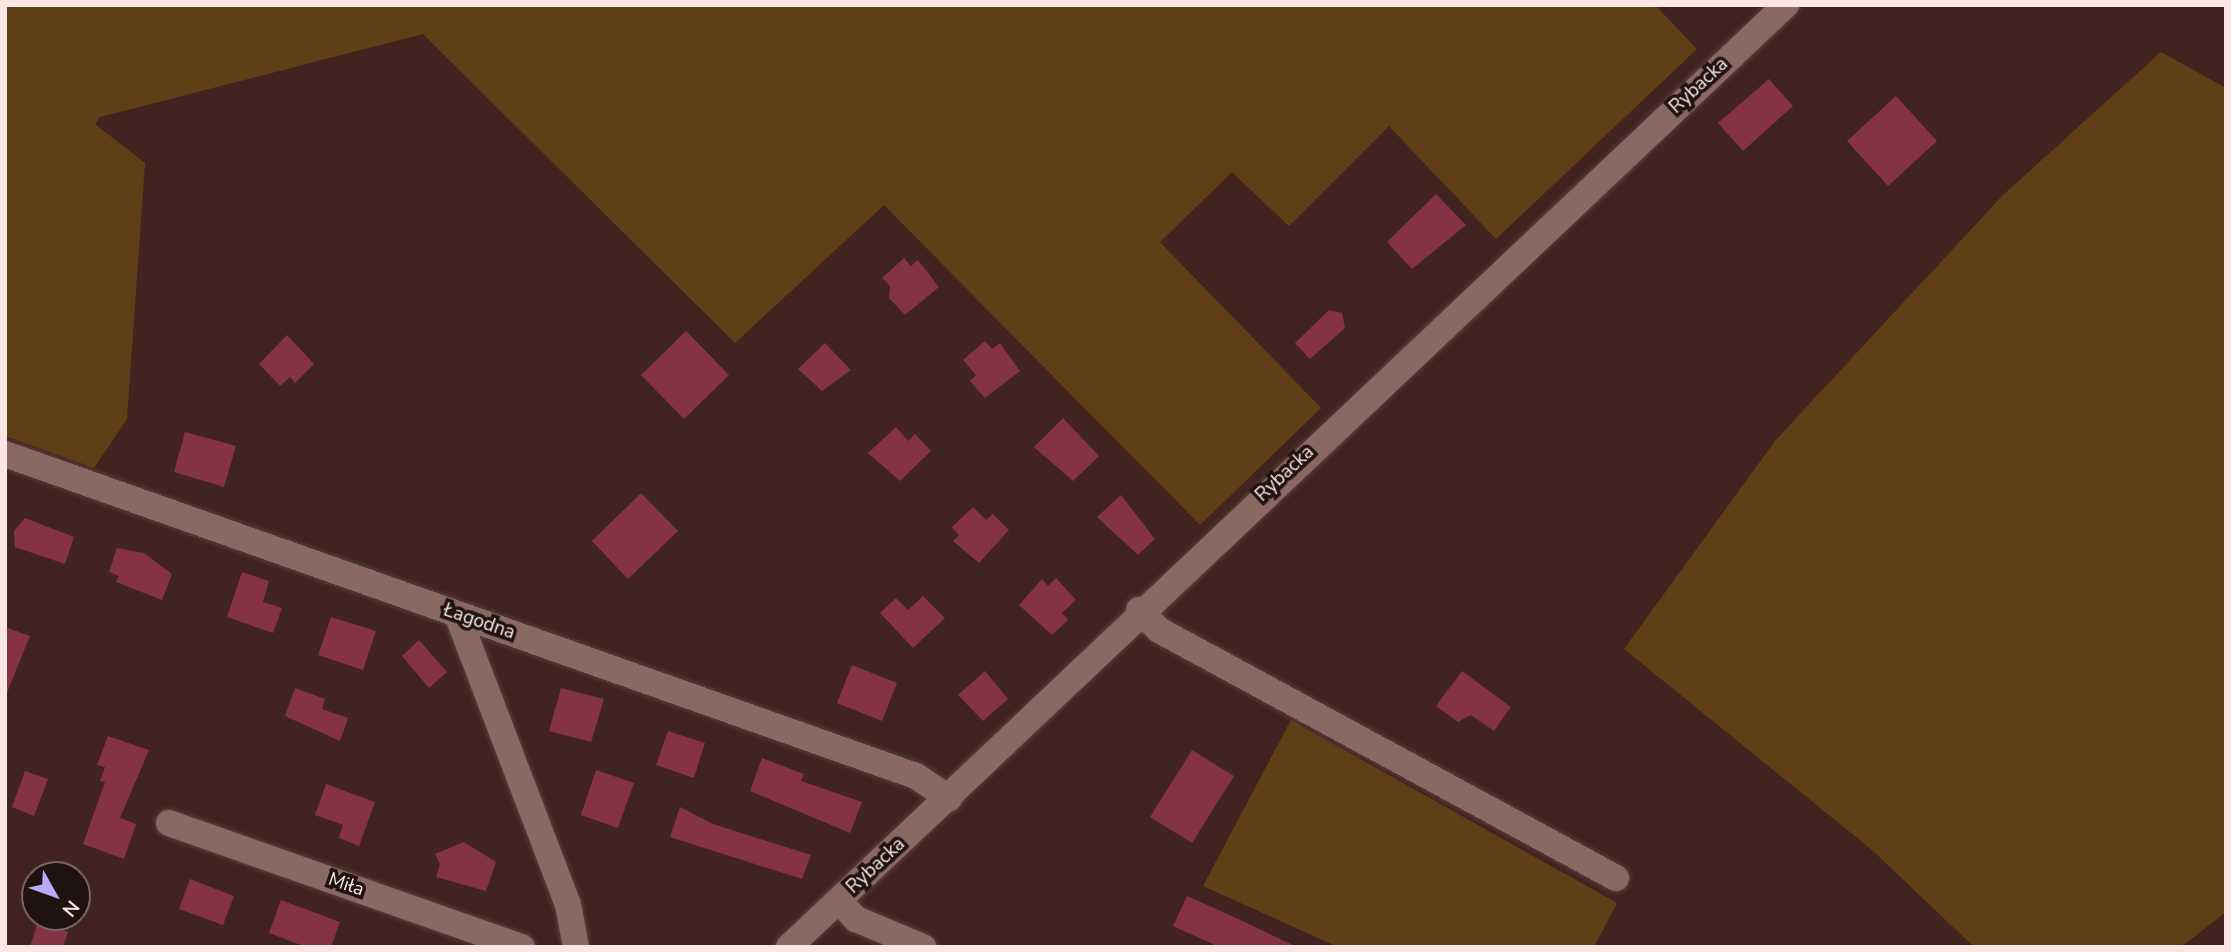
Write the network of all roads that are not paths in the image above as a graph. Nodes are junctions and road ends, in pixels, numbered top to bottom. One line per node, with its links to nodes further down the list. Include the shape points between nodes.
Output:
1 (1786, 5): 3 (street, Rybacka)
2 (5, 454): 4 (street, Łagodna)
3 (1139, 610): 5 (street, Rybacka); 7 (street, via 1159,630)
4 (457, 614): 5 (street, Łagodna, via 916,776); 10 (street, via 568,904)
5 (949, 798): 8 (street, Rybacka)
6 (169, 822): 9 (street, Miła)
7 (1616, 878)
8 (839, 901): 11 (street, Rybacka); 12 (street, via 856,919)
9 (522, 947)
10 (576, 947)
11 (789, 947)
12 (923, 947)

